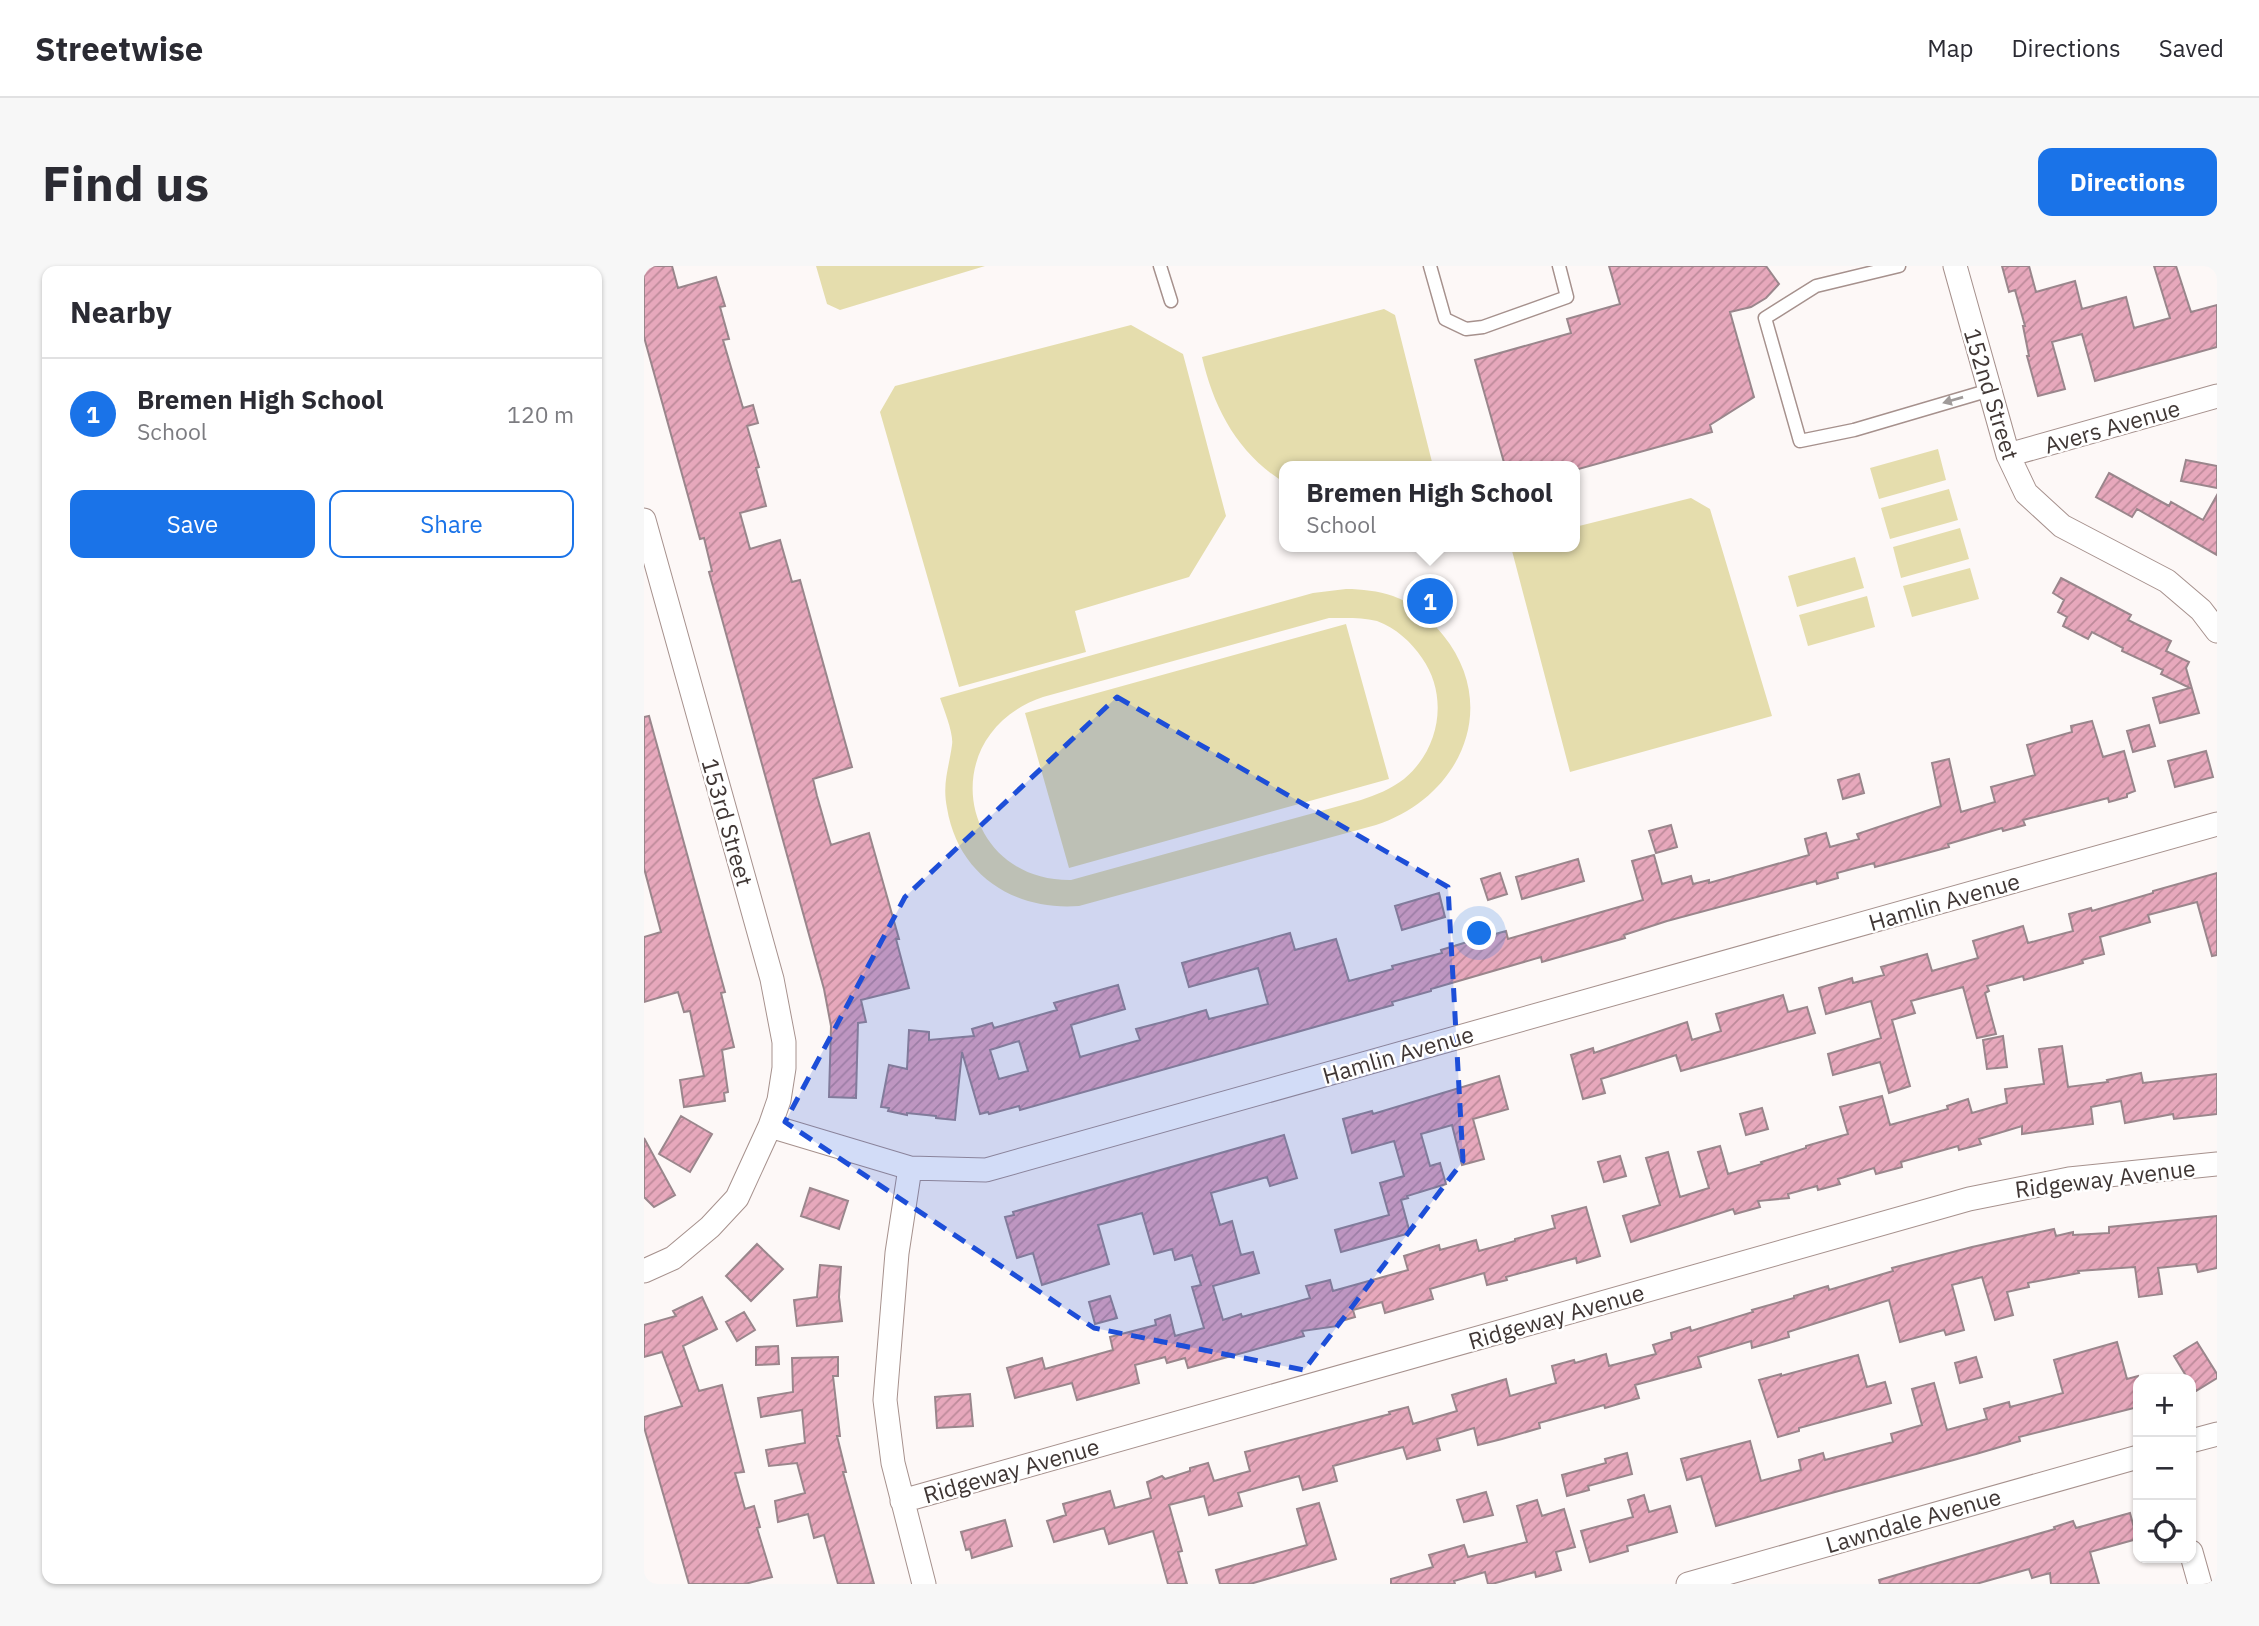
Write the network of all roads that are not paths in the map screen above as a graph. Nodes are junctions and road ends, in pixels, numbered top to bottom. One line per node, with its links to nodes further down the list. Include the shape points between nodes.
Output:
1 (1160, 266): 6 (lane)
2 (1430, 266): 3 (lane, via 1445,319 1466,329 1567,297)
3 (1559, 266)
4 (1899, 266): 7 (lane, one-way to 4, via 1800,442 1765,318 1816,286)
5 (1955, 266): 7 (street, 152nd Street)
6 (1171, 302)
7 (1990, 390): 9 (street, 152nd Street)
8 (2217, 396): 9 (street, Avers Avenue)
9 (2008, 455): 11 (street, 152nd Street, via 2026,493 2062,526 2167,582 2202,610)
10 (644, 520): 13 (street, 153rd Street, via 776,1000 784,1068)
11 (2217, 631)
12 (2217, 824): 15 (street, Hamlin Avenue, via 986,1170)
13 (770, 1126): 15 (street, Hamlin Avenue); 16 (street, via 737,1198 673,1258)
14 (2217, 1164): 20 (street, Ridgeway Avenue, via 2069,1179 1969,1199)
15 (910, 1168): 20 (street, via 897,1253 885,1400)
16 (644, 1271)
17 (2217, 1434): 18 (street)
18 (2196, 1440)
19 (2133, 1458): 23 (street, Lawndale Avenue)
20 (902, 1501): 22 (street)
21 (2194, 1563): 24 (street)
22 (924, 1584)
23 (1688, 1584)
24 (2200, 1584)

